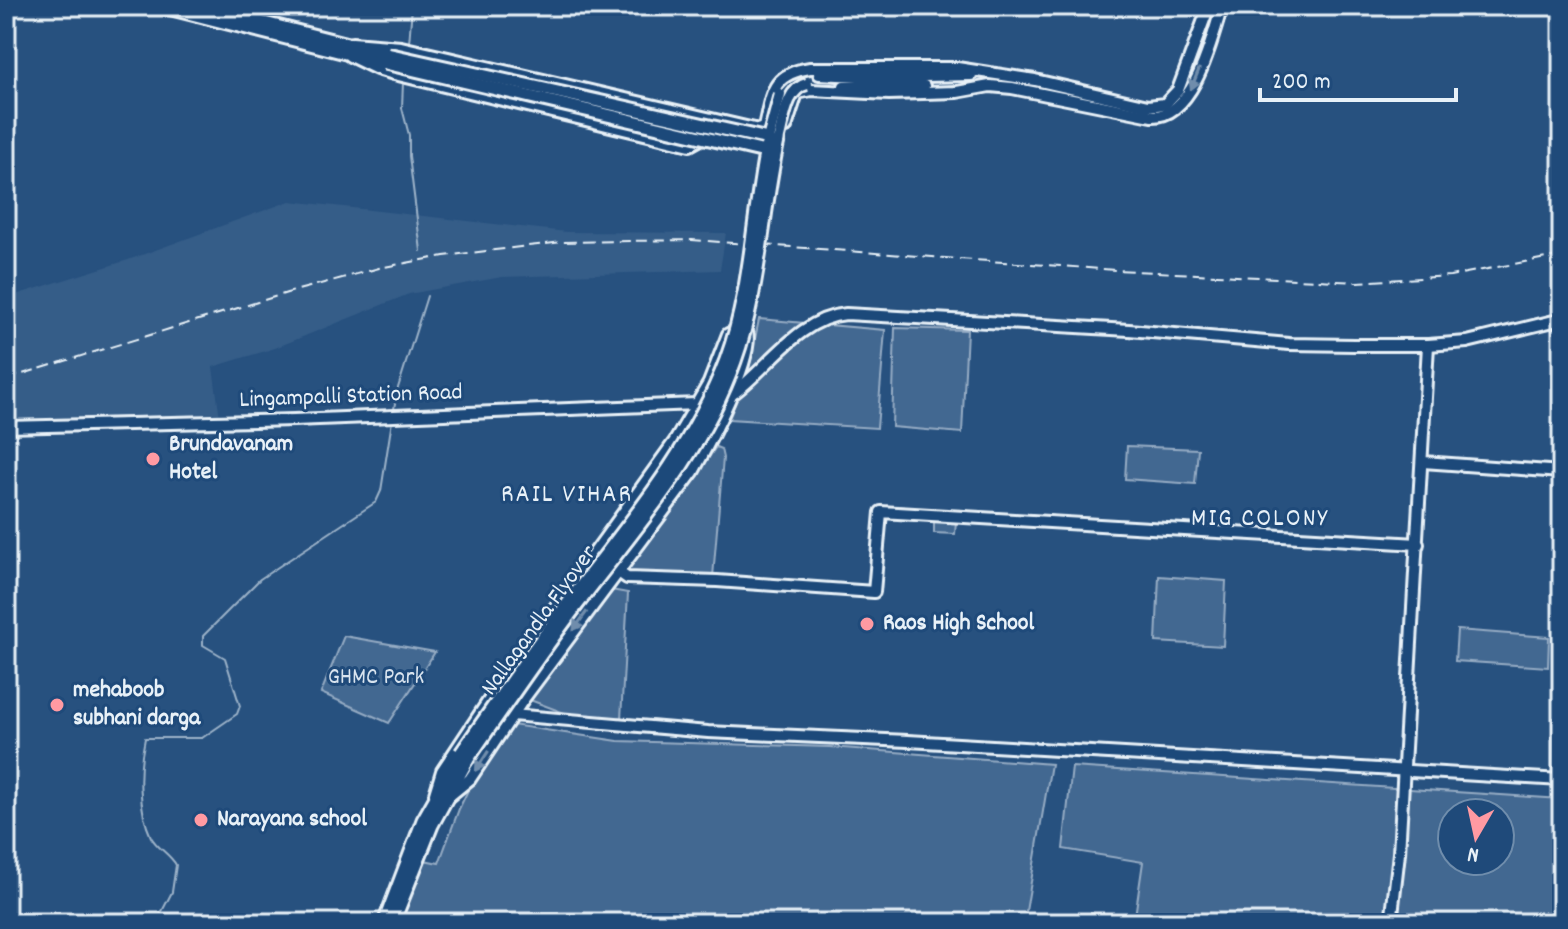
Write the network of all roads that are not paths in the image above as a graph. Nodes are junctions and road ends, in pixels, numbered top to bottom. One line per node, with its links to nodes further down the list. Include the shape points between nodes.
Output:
1 (160, 6): 5 (main road)
2 (197, 6): 5 (main road)
3 (1209, 6): 8 (street, via 1172,99 1148,106)
4 (1222, 6): 8 (street, one-way to 8, via 1180,107 1158,116)
5 (345, 48): 6 (main road); 11 (street, via 401,47); 14 (street, via 357,61 394,74)
6 (386, 58): 13 (main road, bridge); 15 (main road, bridge)
7 (991, 80): 8 (street, via 1012,88); 9 (street, via 947,67 799,70 780,79); 10 (street, via 957,92 805,90 797,93); 13 (street, Nallagandla Flyover, bridge, via 799,75 783,88)
8 (1094, 99)
9 (767, 113): 10 (street); 13 (street)
10 (789, 114): 13 (street, via 786,127)
11 (691, 115): 12 (street); 14 (street)
12 (705, 118): 13 (street); 14 (street, via 699,140)
13 (770, 136): 15 (main road, Nallagandla Flyover, bridge)
14 (688, 145)
15 (770, 153): 31 (main road, Nallagandla Flyover, bridge, via 738,319 709,400 665,476 554,622)
16 (1562, 319): 17 (street, via 1467,342)
17 (1428, 345): 18 (street, via 1289,344 1014,322 834,315 788,343); 22 (street)
18 (731, 395): 19 (street, Lingampalli Station Road); 19 (street, via 748,344 747,332 737,330 728,334); 20 (street)
19 (697, 404): 20 (street); 21 (street, Lingampalli Station Road); 23 (street)
20 (720, 420): 25 (street)
21 (6, 427)
22 (1423, 462): 24 (street); 26 (street)
23 (655, 472): 25 (street); 31 (street, via 442,771)
24 (1562, 472)
25 (679, 491): 27 (street)
26 (1418, 544): 27 (street, via 881,512 874,592 627,578); 29 (street)
27 (617, 571): 28 (street, one-way to 28)
28 (512, 715): 29 (street, via 694,731); 31 (street, one-way to 31, via 470,779)
29 (1402, 771): 30 (street); 34 (street)
30 (1562, 780)
31 (439, 799): 32 (main road, via 410,851); 33 (main road)
32 (384, 923)
33 (393, 923)
34 (1391, 923)

